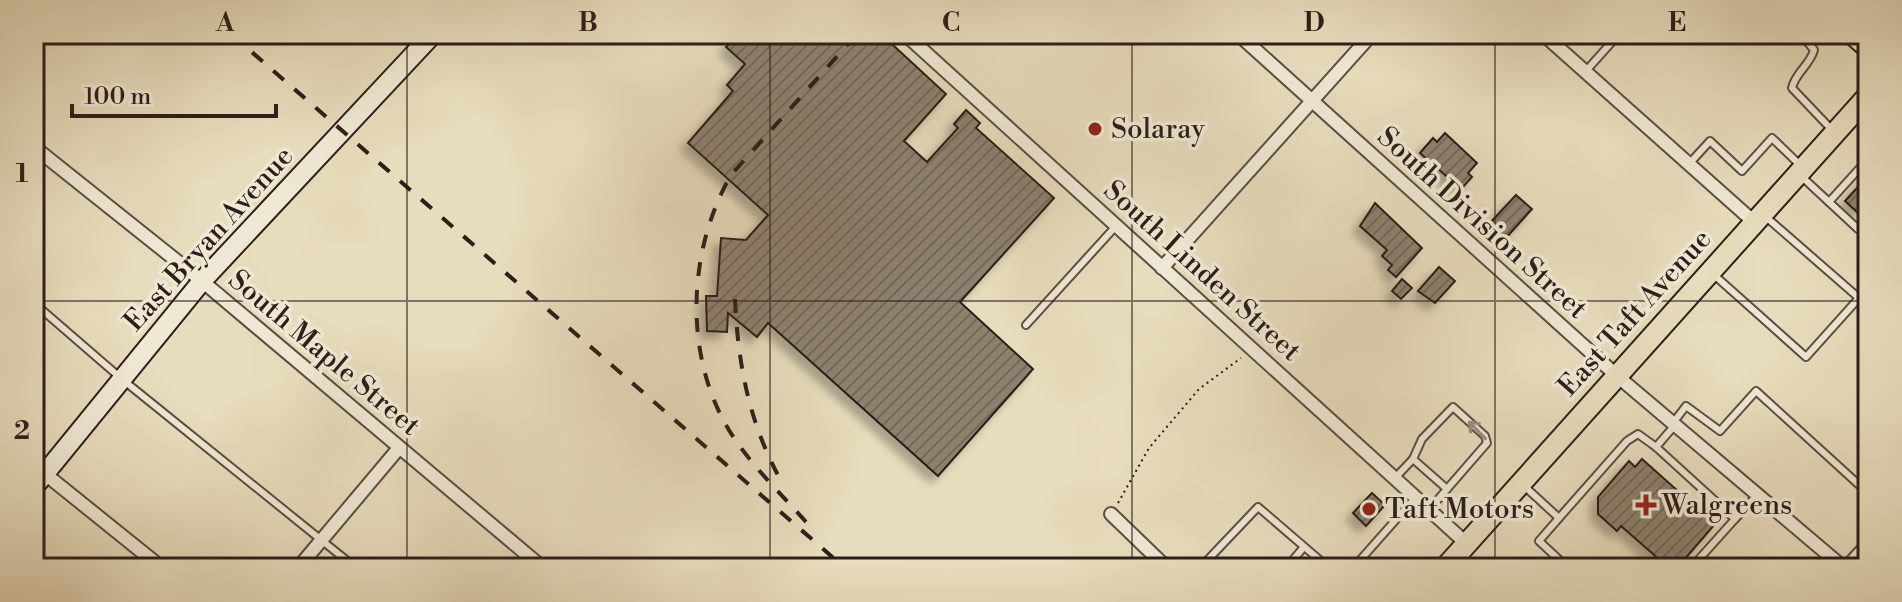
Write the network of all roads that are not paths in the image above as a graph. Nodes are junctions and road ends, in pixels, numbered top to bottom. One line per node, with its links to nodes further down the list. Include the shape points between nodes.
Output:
1 (433, 34): 24 (street, East Bryan Avenue)
2 (905, 34): 21 (street, South Linden Street)
3 (1238, 34): 12 (street, South Division Street)
4 (1372, 34): 12 (street)
5 (1543, 34): 10 (street)
6 (1619, 34): 10 (lane)
7 (1801, 34): 13 (lane, via 1814,50 1792,88)
8 (1851, 34): 9 (street)
9 (1868, 49)
10 (1585, 72): 16 (street)
11 (1868, 96): 13 (main road, East Taft Avenue)
12 (1311, 102): 22 (street); 29 (street, South Division Street)
13 (1835, 133): 17 (main road, East Taft Avenue)
14 (34, 147): 24 (street, South Maple Street)
15 (1868, 159): 18 (lane)
16 (1688, 165): 17 (lane, via 1710,141 1742,171 1772,138); 19 (street)
17 (1800, 171): 18 (lane); 19 (main road, East Taft Avenue)
18 (1829, 202): 20 (lane, via 1858,229)
19 (1758, 218): 23 (main road, East Taft Avenue); 25 (lane)
20 (1868, 218)
21 (1116, 226): 22 (street, South Linden Street); 28 (lane)
22 (1162, 268): 36 (street, South Linden Street)
23 (1710, 271): 25 (lane, via 1806,357); 29 (main road, East Taft Avenue)
24 (202, 281): 30 (street, East Bryan Avenue); 33 (street, South Maple Street)
25 (1859, 298): 26 (lane)
26 (1868, 298)
27 (34, 303): 30 (lane)
28 (1026, 325)
29 (1616, 375): 31 (street, South Division Street); 37 (main road, East Taft Avenue)
30 (123, 380): 35 (street, East Bryan Avenue); 46 (lane)
31 (1674, 424): 32 (lane); 39 (lane, via 1686,406 1720,431 1756,391); 40 (street, South Division Street)
32 (1656, 447): 44 (lane, via 1638,434 1627,441); 45 (lane)
33 (399, 448): 46 (street); 54 (street, South Maple Street)
34 (1413, 459): 36 (lane); 38 (lane); 38 (lane, one-way to 34, via 1487,443 1453,407 1422,439)
35 (37, 476): 51 (street)
36 (1395, 478): 41 (street, South Linden Street)
37 (1521, 482): 44 (lane); 48 (main road, East Taft Avenue)
38 (1447, 489): 42 (lane)
39 (1868, 493)
40 (1758, 494): 45 (lane); 62 (street, South Division Street)
41 (1416, 497): 42 (street, South Linden Street); 50 (lane)
42 (1429, 510): 48 (street, South Linden Street)
43 (1111, 514): 55 (street)
44 (1559, 518): 60 (lane, via 1539,541)
45 (1735, 519): 61 (lane)
46 (323, 540): 52 (street); 53 (lane)
47 (1868, 540): 62 (lane)
48 (1467, 544): 59 (main road, East Taft Avenue)
49 (1304, 547): 56 (lane, via 1258,507); 57 (lane); 58 (lane)
50 (1354, 567)
51 (162, 568)
52 (298, 568)
53 (356, 568)
54 (543, 568)
55 (1167, 568)
56 (1200, 568)
57 (1286, 568)
58 (1329, 568)
59 (1445, 568)
60 (1568, 568)
61 (1691, 568)
62 (1843, 568)

